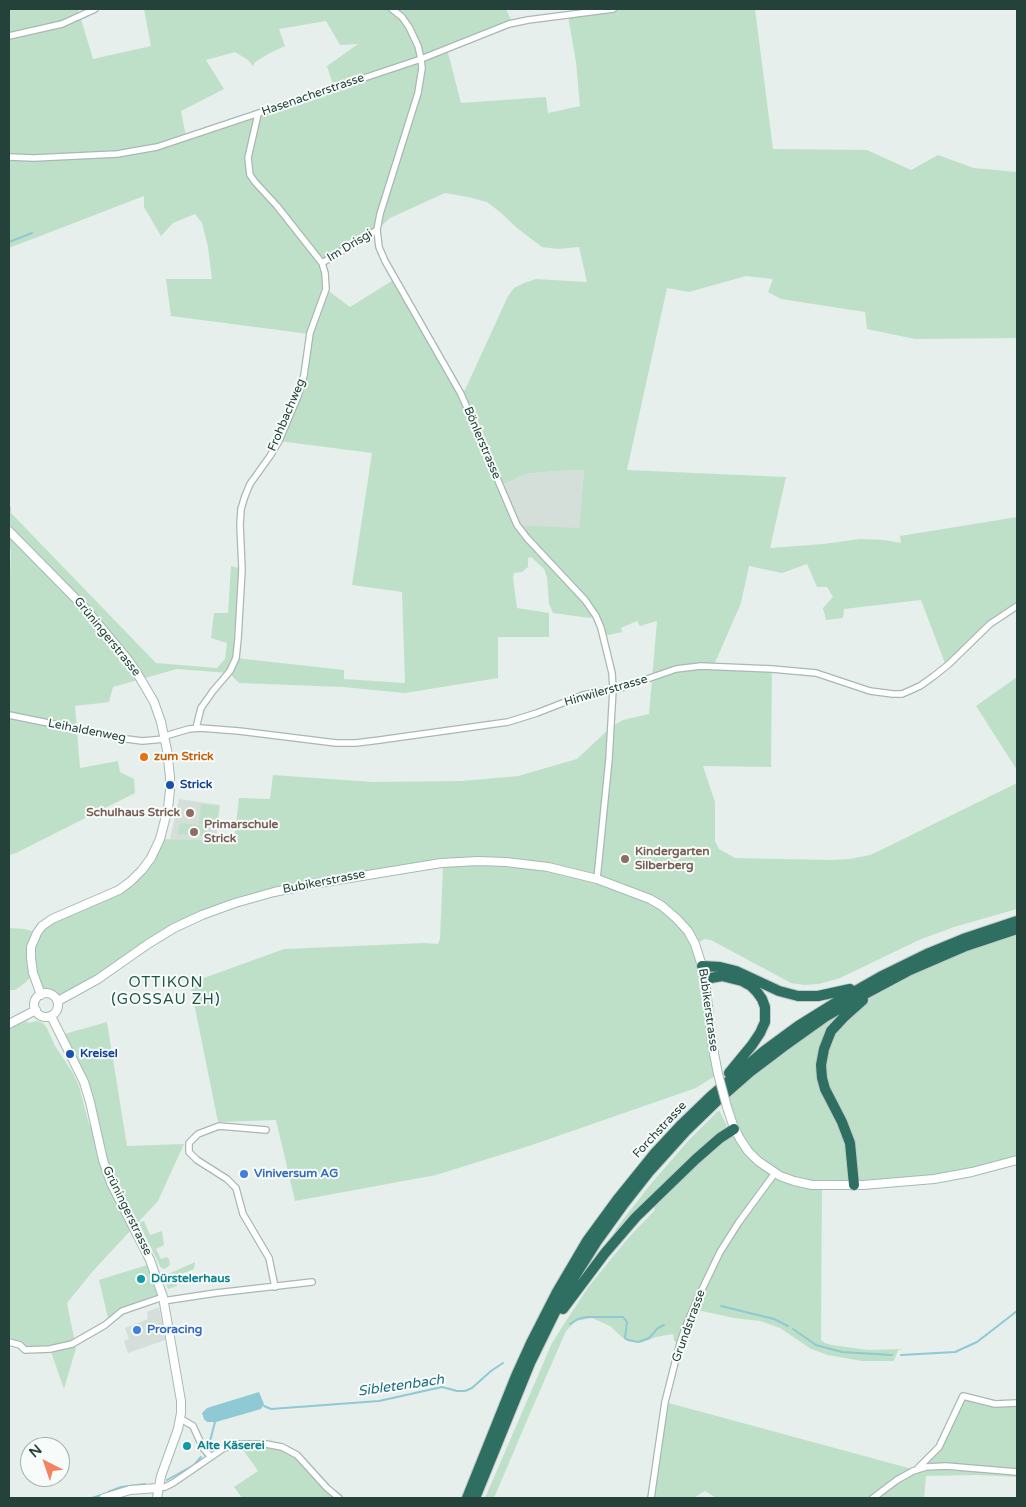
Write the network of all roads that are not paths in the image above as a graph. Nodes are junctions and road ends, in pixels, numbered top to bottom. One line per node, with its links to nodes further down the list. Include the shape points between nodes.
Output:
1 (95, 9): 4 (street, via 62,24)
2 (392, 9): 5 (street, Bönlerstrasse, via 409,28)
3 (613, 9): 5 (street, Hasenacherstrasse, via 509,24)
4 (9, 36)
5 (421, 59): 6 (street, Hasenacherstrasse); 8 (street, Bönlerstrasse, via 418,93)
6 (258, 114): 7 (street, Hasenacherstrasse, via 157,147 117,154); 9 (street, Frohbachweg, via 248,158 250,174)
7 (9, 157)
8 (377, 230): 9 (street, Im Drisgi); 12 (street, Bönlerstrasse, via 385,261 461,394 517,524 596,616 605,640)
9 (322, 263): 14 (street, Frohbachweg, via 326,289 310,334 300,389 279,441 250,484 241,510 242,569 235,660 201,708)
10 (9, 530): 15 (main road, Grüningerstrasse, via 85,608 129,661 154,702)
11 (1017, 606): 12 (street, Hinwilerstrasse, via 990,624 934,676 902,694 870,691 816,673 714,666 676,669)
12 (613, 690): 14 (street, Hinwilerstrasse, via 583,695 504,723 356,743); 16 (street, Bönlerstrasse)
13 (9, 715): 15 (street, Leihaldenweg, via 127,739 142,741)
14 (196, 728): 15 (street, Hinwilerstrasse)
15 (165, 737): 23 (main road, Grüningerstrasse, via 170,790 158,845 147,864 125,886 52,919 39,930 31,958)
16 (597, 879): 19 (main road, Bubikerstrasse, via 650,899 667,910 688,931); 24 (main road, Bubikerstrasse, via 548,867 469,861 376,872 274,892 235,903 174,928 98,979)
17 (1017, 921): 22 (highway, Forchstrasse, via 938,950)
18 (1017, 929): 21 (highway, Forchstrasse, via 945,954)
19 (702, 966): 20 (main road, Bubikerstrasse); 22 (highway, via 736,971 779,991 804,997)
20 (705, 979): 28 (highway, via 728,977 749,985 765,1007 763,1027 755,1042); 29 (main road, Bubikerstrasse, bridge, via 711,1038)
21 (885, 983): 33 (highway, via 837,1024 827,1039 822,1056 824,1085 850,1143); 37 (highway, Forchstrasse, via 825,1017 772,1055 686,1131 605,1229 573,1279)
22 (865, 985): 28 (highway, Forchstrasse, via 781,1038)
23 (41, 995): 24 (main road, via 48,994); 25 (main road, via 35,1003)
24 (58, 1001): 26 (main road, via 58,1009)
25 (36, 1010): 26 (main road, via 42,1016); 27 (main road)
26 (51, 1016): 36 (main road, Grüningerstrasse, via 84,1082 111,1183 150,1260)
27 (9, 1024)
28 (711, 1096): 48 (highway, Forchstrasse, via 630,1183 572,1266 523,1360)
29 (734, 1129): 32 (main road, Bubikerstrasse, via 751,1155); 37 (highway, via 696,1159 636,1217 583,1281)
30 (266, 1130): 35 (street, via 219,1126 198,1134 189,1143 189,1152 236,1188 243,1214 269,1258)
31 (1017, 1160): 33 (main road, Bubikerstrasse, via 934,1180)
32 (775, 1173): 33 (main road, Bubikerstrasse, via 812,1185); 50 (street, Grundstrasse, via 720,1252 686,1326 667,1394)
33 (854, 1185)
34 (312, 1282): 35 (street)
35 (276, 1286): 36 (street)
36 (163, 1299): 38 (street, via 126,1308 72,1344 25,1350); 40 (main road, Grüningerstrasse, via 181,1401)
37 (542, 1338): 49 (highway, Forchstrasse)
38 (9, 1342)
39 (1017, 1403): 42 (street, via 996,1404 963,1396 939,1447)
40 (180, 1419): 41 (street, via 193,1426); 44 (main road, Grüningerstrasse)
41 (211, 1457): 44 (street, via 173,1483); 47 (street, via 232,1445 282,1447 301,1458)
42 (916, 1470): 43 (street, via 946,1466); 51 (street)
43 (1017, 1472)
44 (158, 1488): 45 (main road, via 130,1490); 46 (main road, Grüningerstrasse)
45 (104, 1498)
46 (157, 1498)
47 (339, 1498)
48 (467, 1498)
49 (475, 1498)
50 (650, 1498)
51 (873, 1498)

